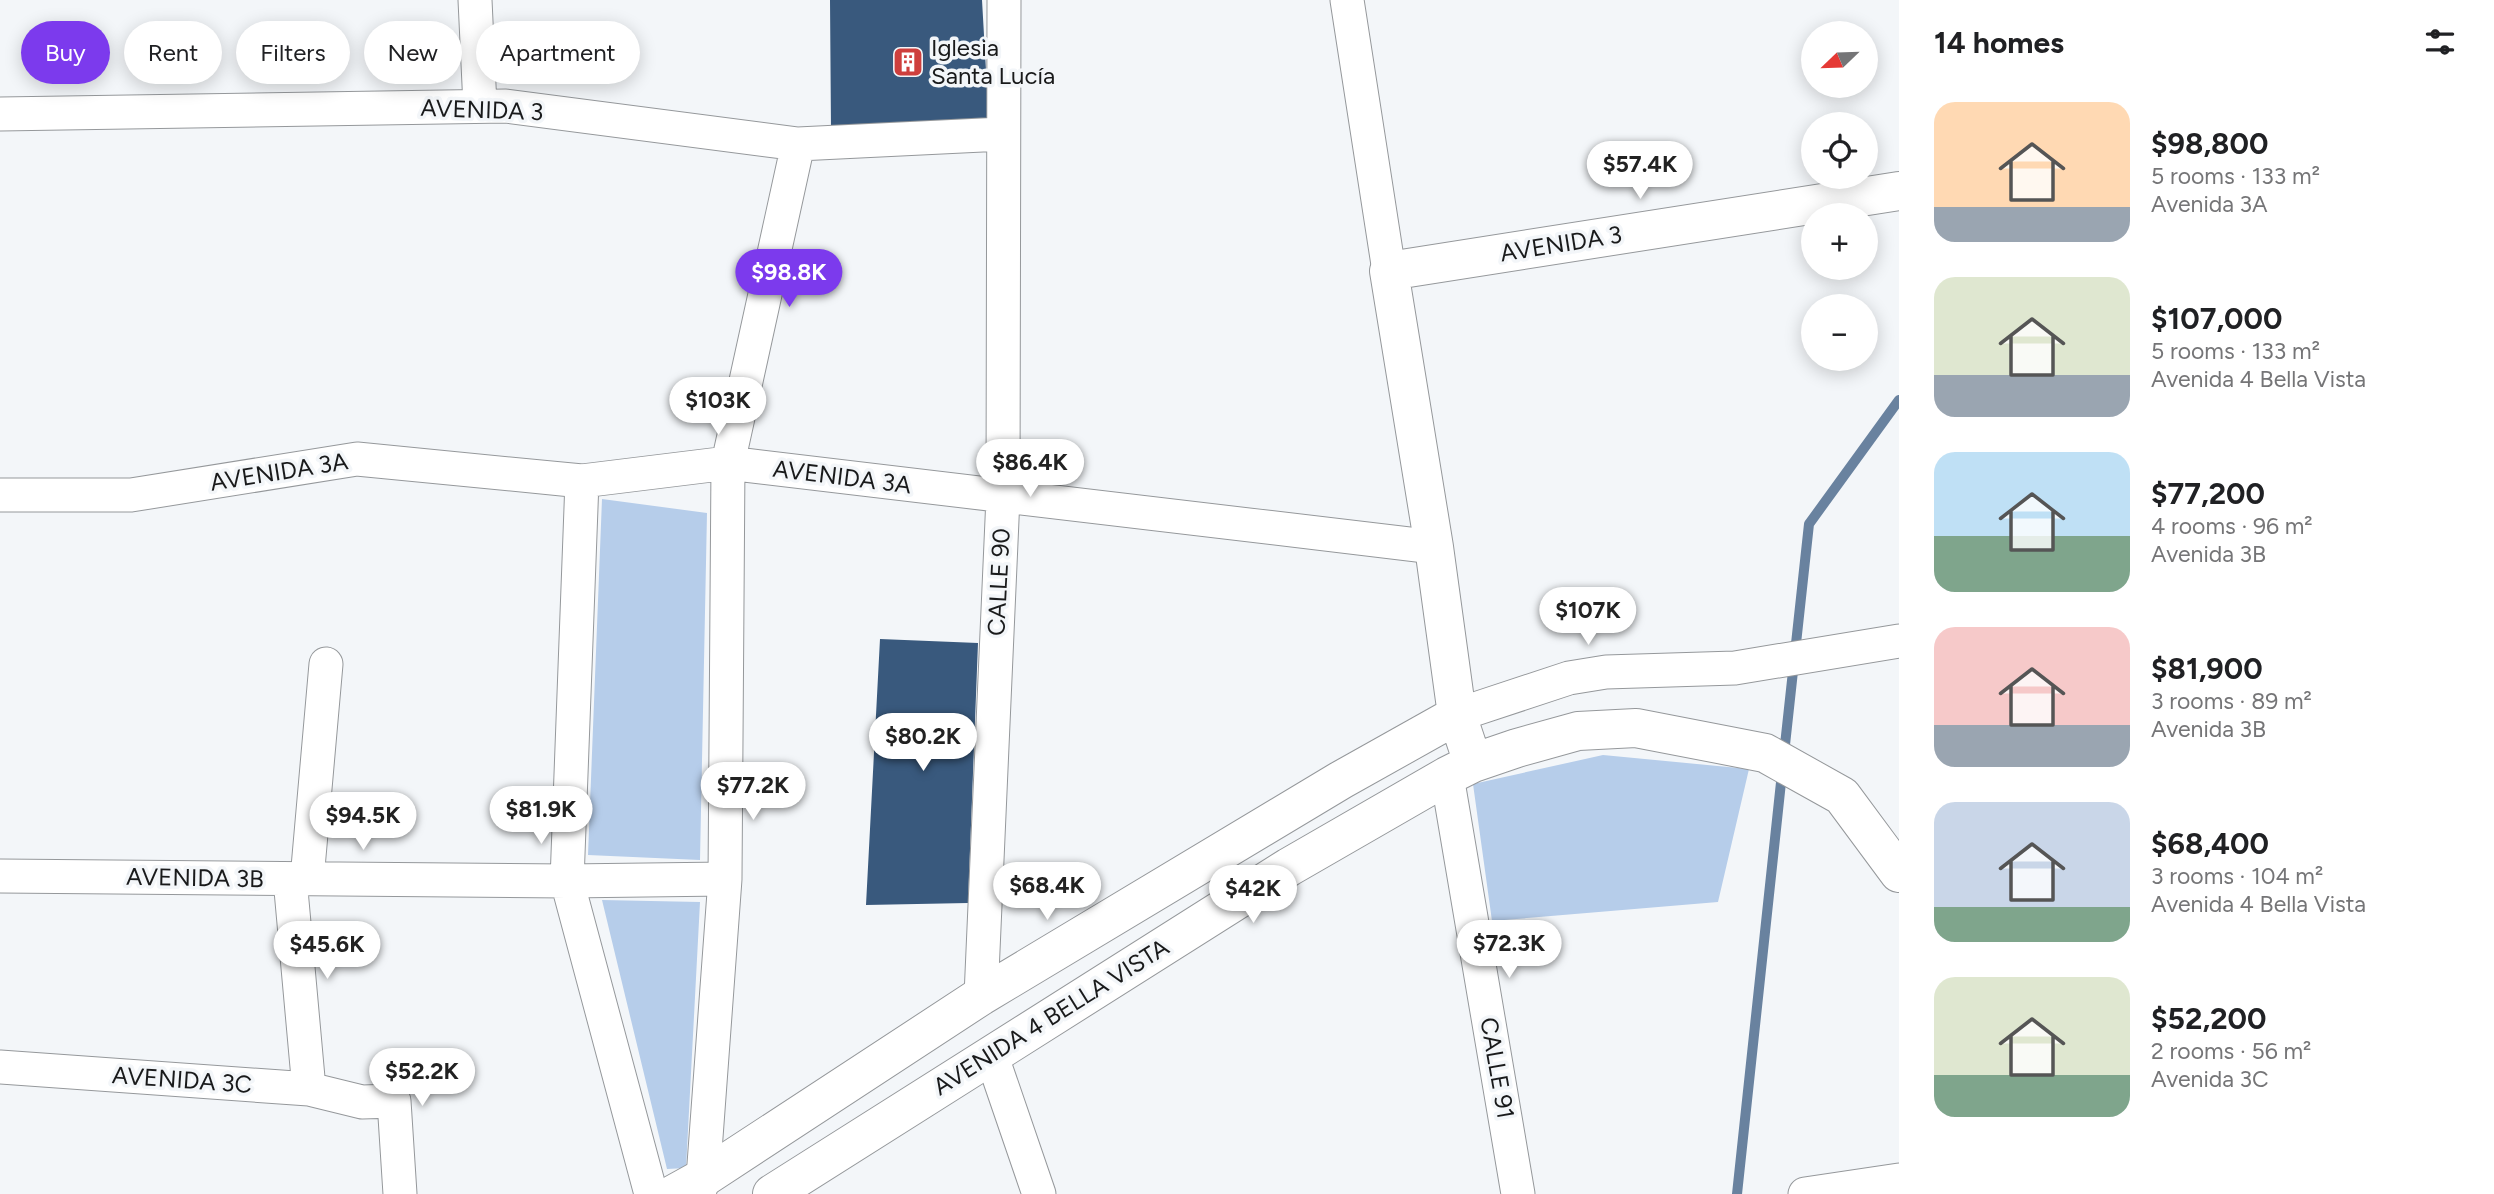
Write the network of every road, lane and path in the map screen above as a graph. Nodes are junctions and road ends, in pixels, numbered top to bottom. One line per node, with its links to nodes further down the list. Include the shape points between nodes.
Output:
1 (475, 0): 4 (street)
2 (1004, 0): 6 (street, CALLE 90)
3 (1347, 0): 9 (street)
4 (480, 106): 5 (street, AVENIDA 3); 7 (street, AVENIDA 3)
5 (0, 114)
6 (1003, 134): 7 (street, AVENIDA 3); 13 (street, CALLE 90)
7 (798, 144): 10 (street)
8 (1899, 191): 9 (street, AVENIDA 3)
9 (1390, 271): 14 (street)
10 (728, 463): 11 (street, AVENIDA 3A); 13 (street, AVENIDA 3A); 22 (street)
11 (582, 481): 12 (street, AVENIDA 3A, via 357,459 131,495); 23 (street)
12 (0, 495)
13 (1003, 497): 14 (street, AVENIDA 3A); 24 (street, CALLE 90)
14 (1434, 547): 17 (street)
15 (1899, 642): 17 (street, via 1735,668 1606,672 1569,678)
16 (326, 664): 21 (street)
17 (1457, 715): 18 (street); 24 (street, via 1340,780)
18 (1460, 769): 19 (street, AVENIDA 4 BELLA VISTA, via 1578,731 1636,728 1765,753 1842,796); 25 (street, AVENIDA 4 BELLA VISTA, via 1289,867); 34 (street, CALLE 91)
19 (1899, 873)
20 (0, 876): 21 (street, AVENIDA 3B)
21 (299, 879): 23 (street, AVENIDA 3B); 27 (street)
22 (725, 879): 23 (street, AVENIDA 3B); 29 (street)
23 (567, 881): 31 (street)
24 (981, 996): 29 (street)
25 (991, 1054): 32 (street, AVENIDA 4 BELLA VISTA); 33 (street)
26 (0, 1067): 27 (street, AVENIDA 3C)
27 (309, 1089): 30 (street, AVENIDA 3C, via 362,1102 394,1101)
28 (1899, 1180): 35 (street)
29 (692, 1189)
30 (400, 1194)
31 (651, 1194)
32 (772, 1194)
33 (1039, 1194)
34 (1518, 1194)
35 (1805, 1194)

